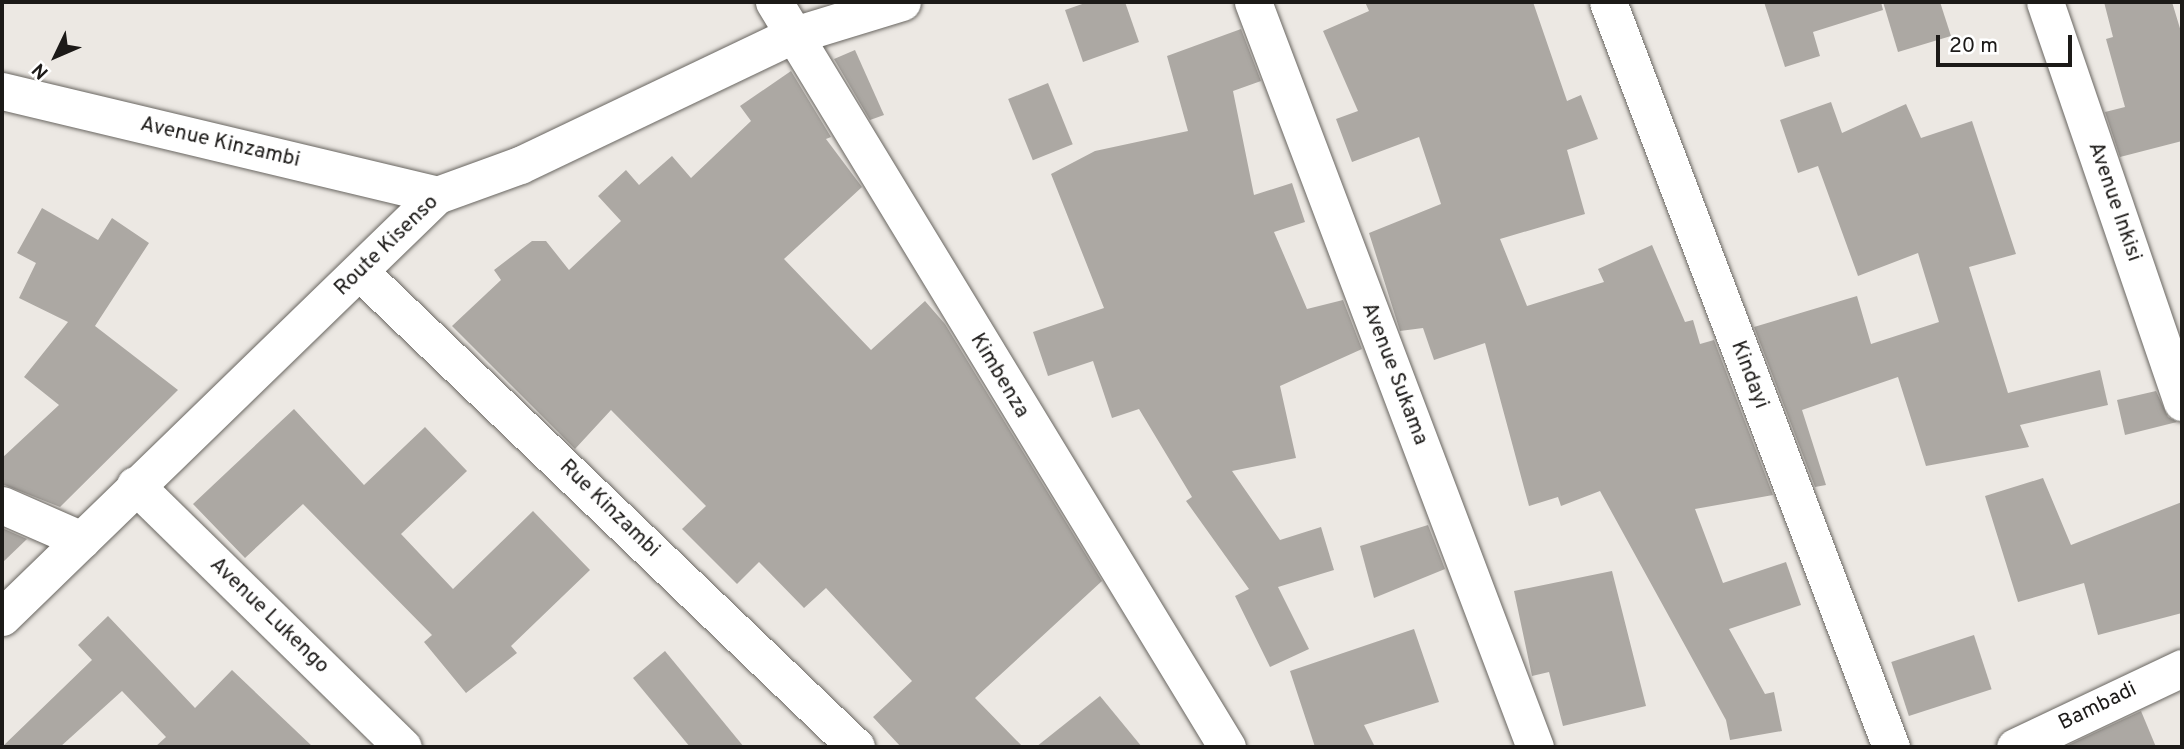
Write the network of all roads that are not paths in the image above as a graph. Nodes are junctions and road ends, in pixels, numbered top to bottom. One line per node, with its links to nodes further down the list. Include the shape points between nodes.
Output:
1 (774, 2): 6 (street, Kimbenza)
2 (902, 2): 6 (street, Route Kisenso)
3 (1253, 2): 19 (street, Avenue Sukama)
4 (1608, 2): 20 (street, Kindayi)
5 (2045, 2): 10 (street, Avenue Inkisi)
6 (792, 36): 8 (street, Route Kisenso, via 520,165); 18 (street, Kimbenza)
7 (2, 91): 8 (street, Avenue Kinzambi)
8 (437, 195): 9 (street, Route Kisenso)
9 (360, 272): 11 (street, Route Kisenso); 17 (street, Rue Kinzambi)
10 (2182, 402)
11 (135, 485): 13 (street, Route Kisenso); 16 (street, Avenue Lukengo)
12 (2, 505): 13 (street)
13 (82, 540): 14 (street, Route Kisenso)
14 (2, 617)
15 (2182, 668): 21 (street, Bambadi)
16 (403, 747)
17 (856, 747)
18 (1227, 747)
19 (1535, 747)
20 (1891, 747)
21 (2015, 747)

